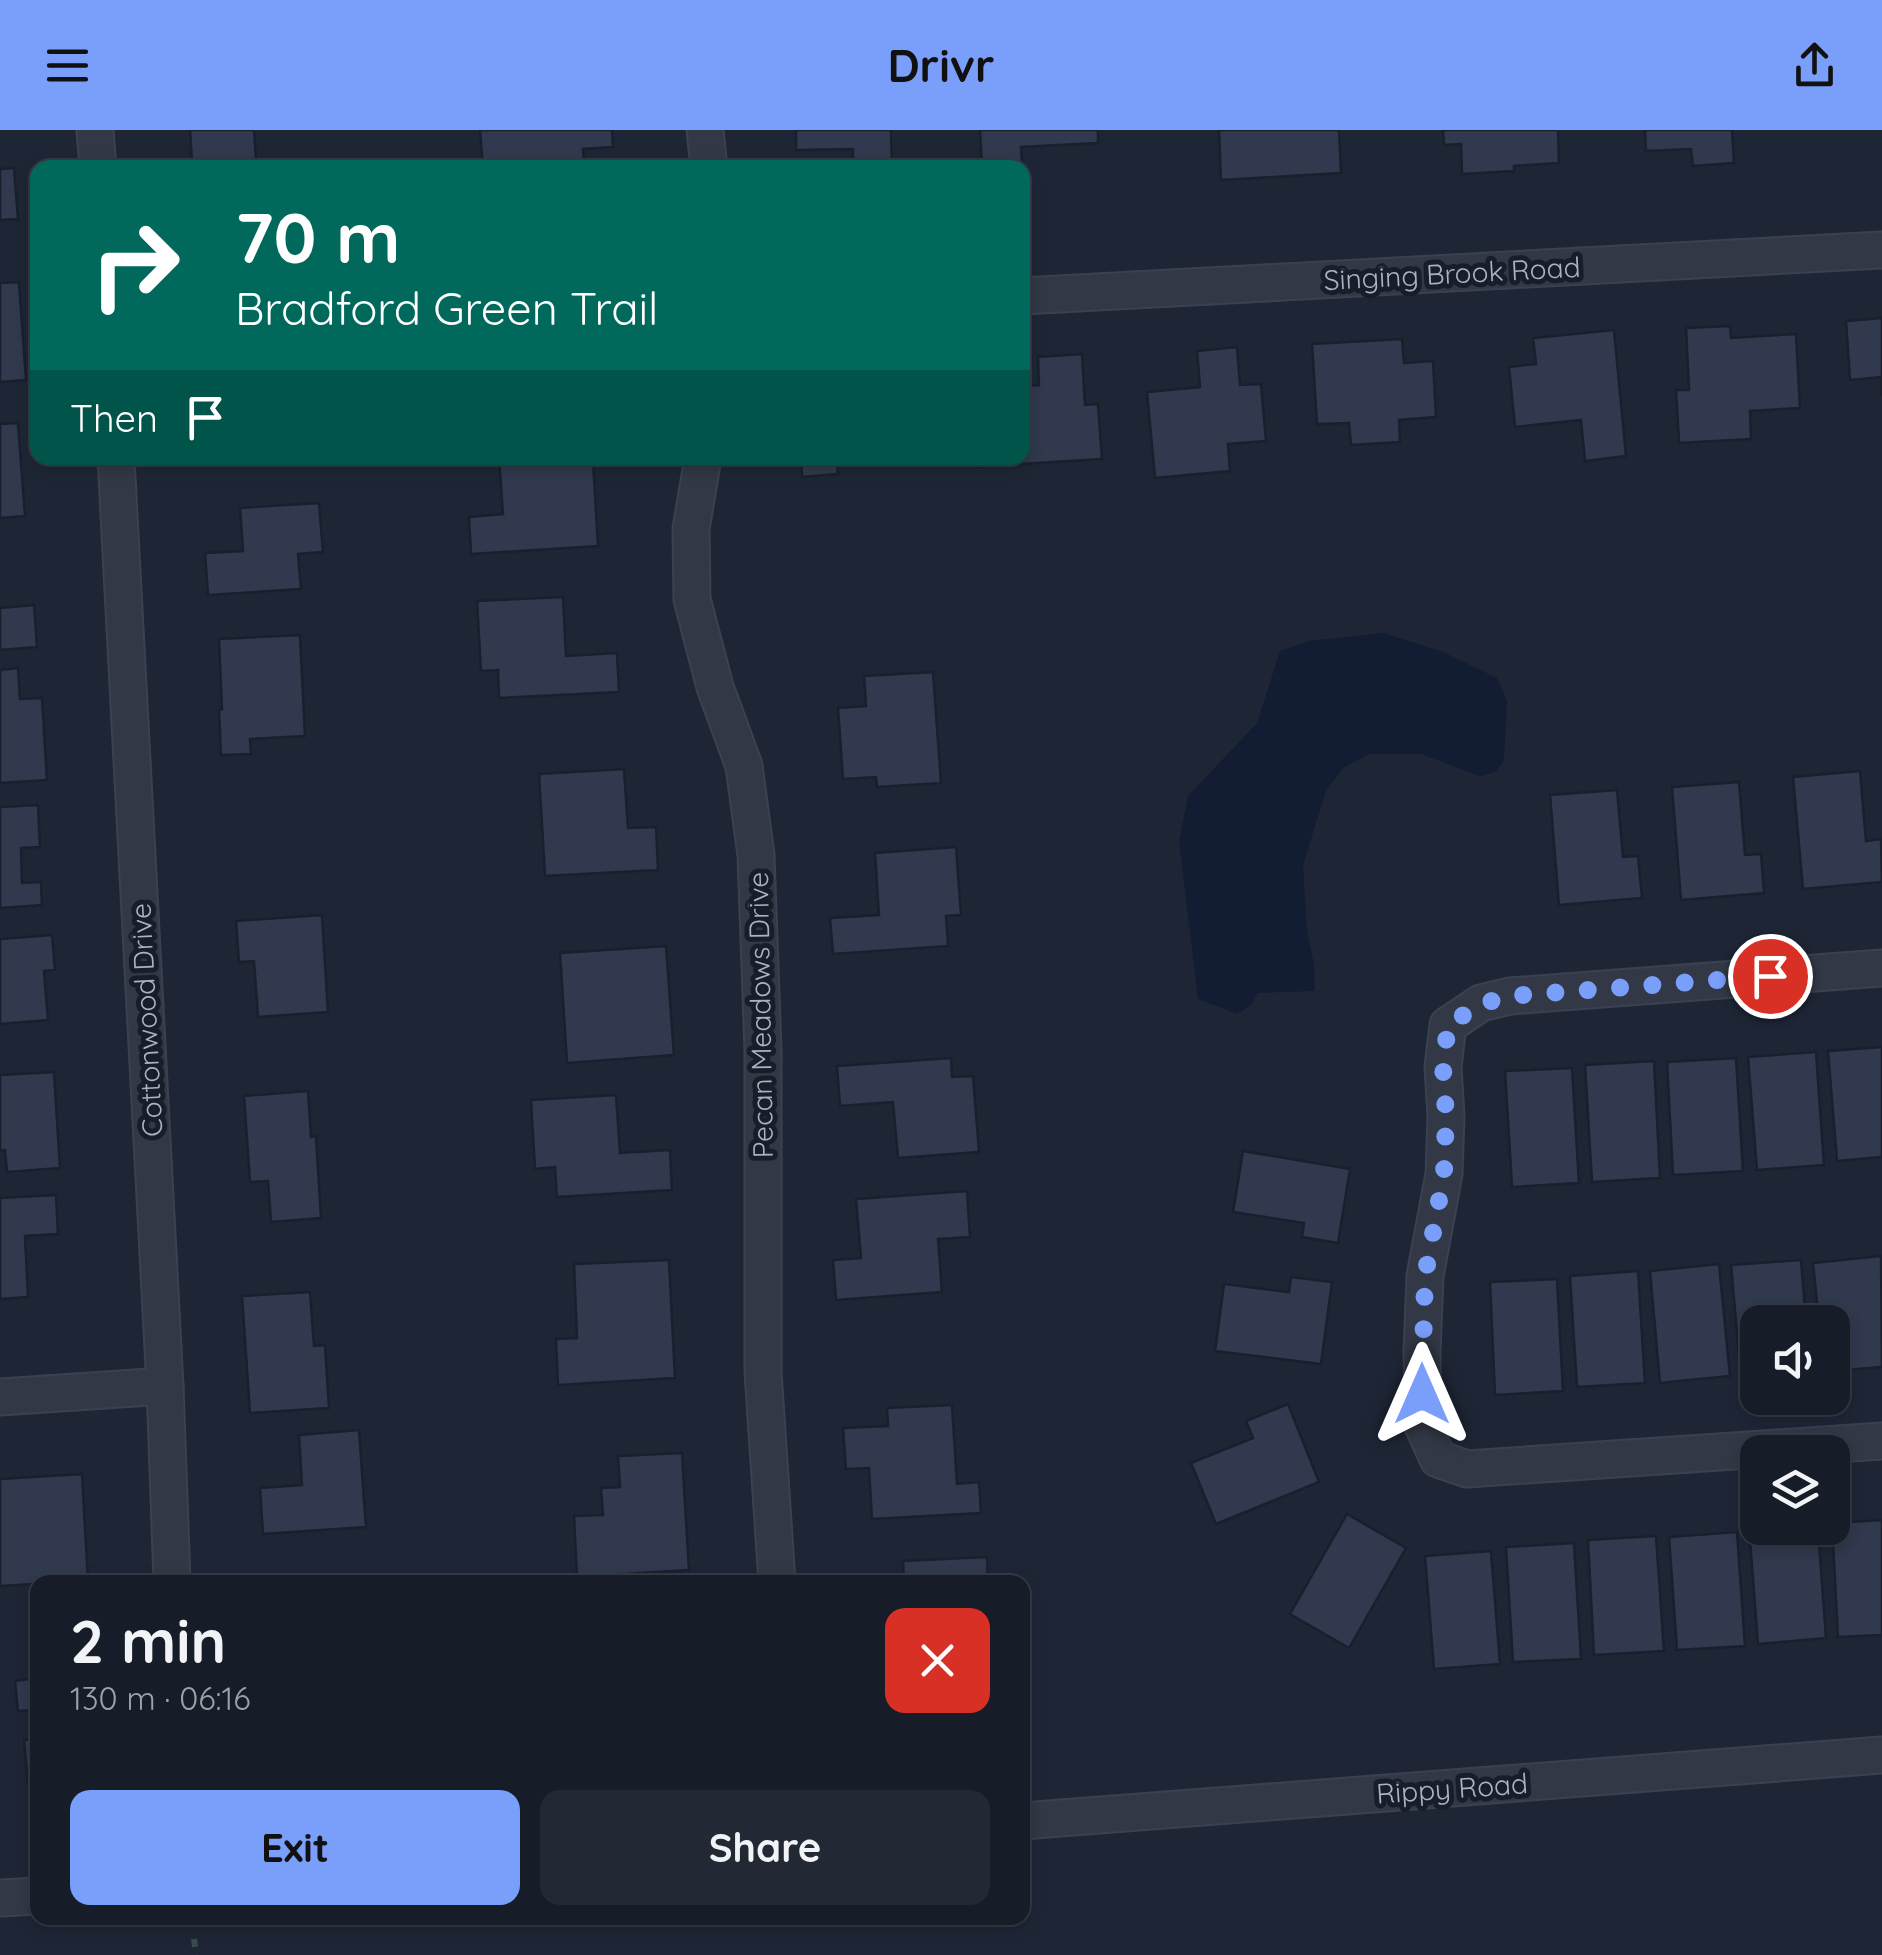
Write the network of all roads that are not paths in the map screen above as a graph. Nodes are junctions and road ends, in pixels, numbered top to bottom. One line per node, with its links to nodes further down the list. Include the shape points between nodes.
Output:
1 (95, 130): 3 (street)
2 (704, 130): 4 (street)
3 (97, 160)
4 (708, 160)
5 (1882, 250): 6 (street, Singing Brook Road)
6 (1030, 296)
7 (116, 465): 10 (street, Cottonwood Drive)
8 (702, 465): 14 (street, Pecan Meadows Drive, via 691,529 692,599 744,766 756,855 764,1051 763,1372)
9 (1882, 968): 12 (street, via 1510,996 1481,1004 1448,1025 1444,1174 1425,1276 1422,1351 1423,1426 1438,1459 1467,1469)
10 (165, 1386): 11 (street); 13 (street, Cottonwood Drive)
11 (0, 1397)
12 (1882, 1440)
13 (172, 1575)
14 (777, 1575)
15 (1882, 1754): 16 (street, Rippy Road)
16 (1030, 1820)
17 (30, 1896): 18 (street)
18 (0, 1898)

